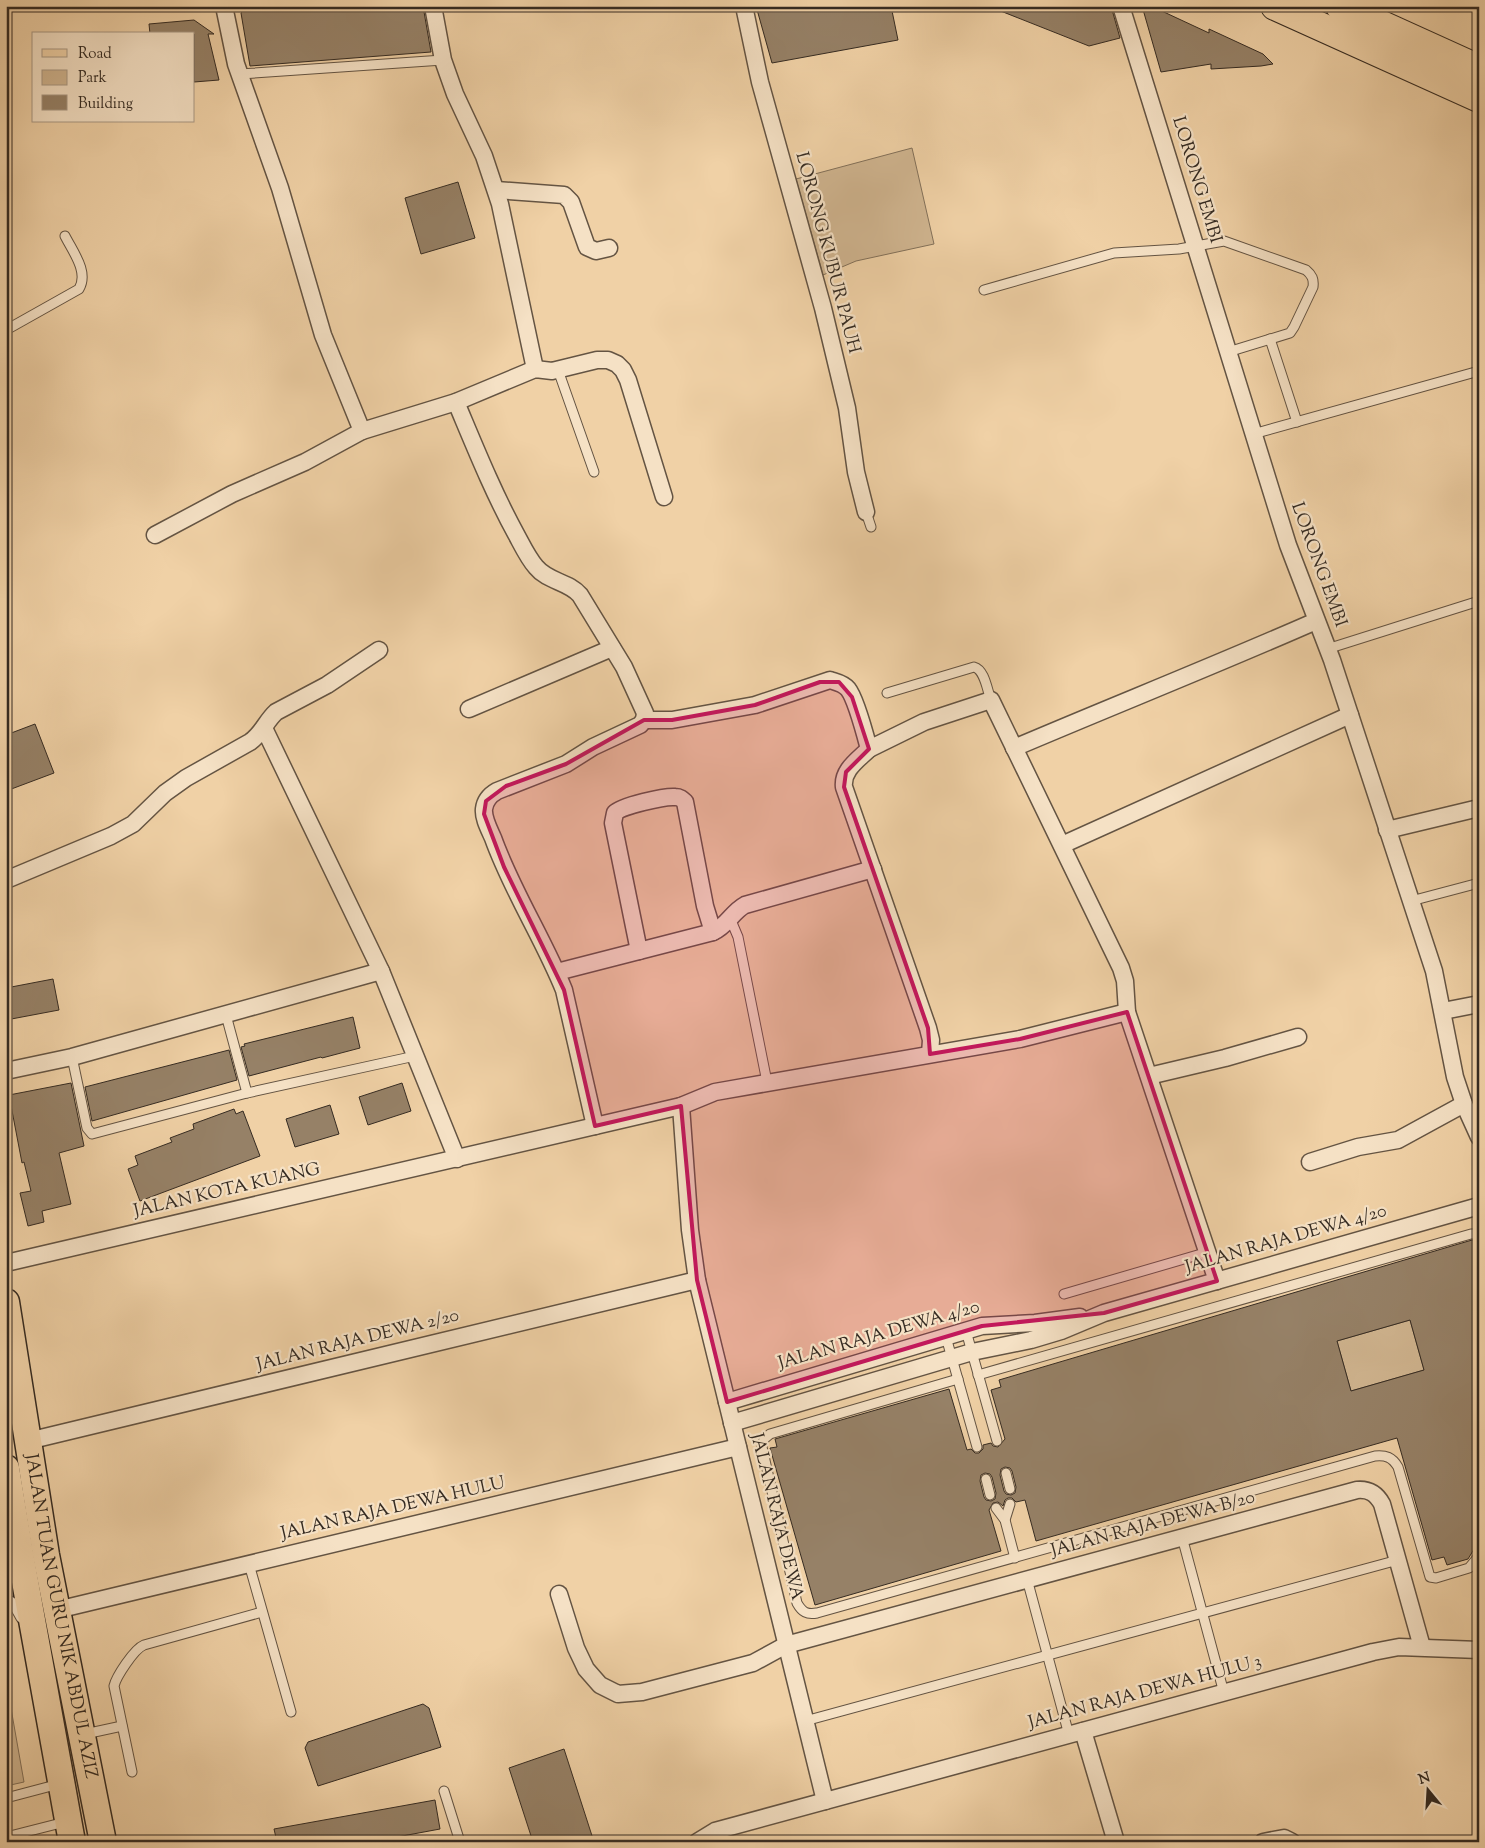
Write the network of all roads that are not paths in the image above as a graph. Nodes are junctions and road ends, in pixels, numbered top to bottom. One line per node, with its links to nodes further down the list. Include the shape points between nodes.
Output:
1 (224, 6): 9 (street, via 233,56)
2 (434, 6): 7 (street)
3 (744, 6): 28 (street, LORONG KUBUR PAUH, via 760,82 847,408 856,472)
4 (1121, 6): 13 (street, LORONG EMBI)
5 (1275, 6): 10 (highway)
6 (1340, 6): 8 (highway)
7 (443, 60): 9 (lane); 11 (street)
8 (1479, 69)
9 (240, 74): 24 (street, via 283,196 323,335)
10 (1479, 98)
11 (496, 190): 14 (street, via 564,195 571,202 587,247 596,251); 19 (street)
12 (65, 236): 16 (lane, via 82,270 79,289)
13 (1195, 246): 15 (lane, via 1179,250 1114,252); 17 (lane, via 1226,241 1310,273 1313,287 1294,327 1287,334); 18 (street, LORONG EMBI)
14 (609, 248)
15 (984, 290)
16 (6, 330)
17 (1270, 339): 18 (lane); 23 (lane)
18 (1228, 352): 25 (street, LORONG EMBI)
19 (535, 369): 20 (street); 22 (street)
20 (558, 370): 26 (lane); 27 (street, via 597,360 608,360 623,370)
21 (1479, 371): 23 (lane)
22 (456, 402): 24 (street); 32 (street, via 510,524 533,565 547,576 574,588)
23 (1297, 422): 25 (lane)
24 (362, 431): 29 (street)
25 (1253, 434): 31 (street, LORONG EMBI)
26 (594, 472)
27 (664, 497)
28 (868, 520)
29 (155, 535)
30 (1479, 601): 33 (lane)
31 (1316, 621): 33 (street, LORONG EMBI); 41 (street)
32 (612, 648): 37 (street); 39 (street, via 643,707)
33 (1327, 649): 38 (street, LORONG EMBI)
34 (379, 650): 40 (street, via 327,685 276,712)
35 (887, 693): 36 (lane, via 974,667 982,672)
36 (991, 700): 41 (street); 42 (street, via 924,722)
37 (469, 709)
38 (1350, 716): 44 (street, LORONG EMBI); 45 (street)
39 (644, 720): 42 (street, via 683,718 755,705 830,680 848,688); 54 (street, via 566,764 506,786 486,801 484,814 504,867)
40 (264, 728): 47 (street, via 250,742 165,793 133,824); 53 (street)
41 (1014, 748): 45 (street)
42 (869, 749): 46 (street, via 843,779)
43 (1479, 808): 44 (street)
44 (1387, 830): 49 (street, LORONG EMBI)
45 (1062, 845): 57 (street, via 1121,968)
46 (873, 869): 50 (street, via 754,901); 60 (street, via 928,1028)
47 (6, 880)
48 (1479, 883): 49 (lane)
49 (1411, 901): 56 (street, LORONG EMBI, via 1434,971)
50 (730, 918): 51 (street); 65 (lane, via 738,937)
51 (714, 932): 52 (street); 52 (street, via 705,906 686,802 672,797 623,807 615,813 613,823)
52 (640, 951): 54 (street)
53 (381, 972): 58 (street); 61 (street)
54 (557, 972): 69 (street, via 570,1010)
55 (1479, 1004): 56 (street)
56 (1443, 1011): 67 (street, LORONG EMBI, via 1448,1046)
57 (1127, 1012): 60 (street, JALAN KOTA KUANG, via 1020,1039); 64 (street)
58 (226, 1015): 62 (street); 66 (lane)
59 (1298, 1037): 64 (street)
60 (930, 1054): 65 (street, JALAN KOTA KUANG)
61 (415, 1056): 66 (lane); 71 (street)
62 (72, 1057): 63 (street); 66 (lane, via 87,1128 92,1134)
63 (6, 1071)
64 (1148, 1076): 75 (street)
65 (767, 1082): 68 (street, JALAN KOTA KUANG, via 715,1092)
66 (247, 1093)
67 (1464, 1104): 70 (street, LORONG EMBI); 72 (street, via 1398,1140 1358,1147)
68 (681, 1106): 69 (street, JALAN KOTA KUANG); 77 (street, JALAN RAJA DEWA)
69 (595, 1126): 71 (street, JALAN KOTA KUANG)
70 (1479, 1136)
71 (457, 1158): 76 (street, JALAN KOTA KUANG)
72 (1310, 1162)
73 (1479, 1206): 78 (street, JALAN RAJA DEWA 4/20)
74 (1479, 1234): 86 (lane)
75 (1208, 1252): 78 (street); 79 (lane)
76 (6, 1263)
77 (697, 1280): 88 (street, JALAN RAJA DEWA); 90 (street, JALAN RAJA DEWA 2/20)
78 (1217, 1281): 81 (street, JALAN RAJA DEWA 4/20)
79 (1064, 1294)
80 (6, 1302): 90 (main road, JALAN TUAN GURU NIK ABDUL AZIZ)
81 (1104, 1313): 82 (street, JALAN RAJA DEWA 4/20, via 1051,1321 992,1324); 84 (street, JALAN RAJA DEWA 4/20, via 1031,1340)
82 (966, 1331): 83 (street, JALAN RAJA DEWA 4/20); 84 (lane)
83 (946, 1337): 85 (lane); 88 (street, JALAN RAJA DEWA 4/20)
84 (972, 1352): 85 (street, JALAN RAJA DEWA 4/20); 86 (lane)
85 (952, 1358): 87 (lane); 89 (street, JALAN RAJA DEWA 4/20)
86 (978, 1374): 91 (lane)
87 (958, 1379): 93 (lane); 104 (lane, via 770,1434 764,1439 762,1447 797,1603 804,1612 817,1614)
88 (727, 1402): 89 (street, JALAN RAJA DEWA)
89 (732, 1423): 92 (street, JALAN RAJA DEWA)
90 (28, 1441): 112 (main road, JALAN TUAN GURU NIK ABDUL AZIZ)
91 (997, 1442)
92 (738, 1447): 107 (street, JALAN RAJA DEWA HULU); 115 (street, JALAN RAJA DEWA)
93 (977, 1447)
94 (6, 1468): 105 (main road, JALAN TUAN GURU NIK ABDUL AZIZ)
95 (1006, 1473): 97 (lane)
96 (986, 1479): 98 (lane)
97 (1010, 1489)
98 (990, 1495)
99 (1010, 1504): 101 (lane)
100 (996, 1508): 101 (lane)
101 (1005, 1520): 104 (lane)
102 (1182, 1537): 106 (street, JALAN RAJA DEWA B/20, via 1364,1490 1372,1492 1382,1504); 108 (street, JALAN RAJA DEWA B/20); 114 (lane)
103 (1479, 1556): 104 (lane, via 1469,1568 1430,1577 1398,1467 1394,1460 1382,1455)
104 (1015, 1558)
105 (21, 1559): 109 (lane); 118 (main road, JALAN TUAN GURU NIK ABDUL AZIZ)
106 (1398, 1560): 114 (lane); 116 (street, JALAN RAJA DEWA B/20)
107 (248, 1564): 112 (street, JALAN RAJA DEWA HULU); 113 (lane)
108 (1028, 1580): 115 (street, JALAN RAJA DEWA B/20); 119 (lane)
109 (6, 1584)
110 (559, 1594): 115 (street, JALAN RAJA DEWA B/20, via 586,1669 600,1685 618,1694 642,1692 753,1663)
111 (6, 1598): 118 (lane, via 17,1608)
112 (57, 1610): 125 (main road, JALAN TUAN GURU NIK ABDUL AZIZ)
113 (262, 1612): 121 (lane); 123 (lane, via 136,1650 115,1683)
114 (1203, 1613): 119 (lane); 120 (lane)
115 (786, 1645): 122 (street, JALAN RAJA DEWA)
116 (1422, 1647): 117 (street, JALAN RAJA DEWA HULU 3); 120 (street, JALAN RAJA DEWA HULU 3, via 1374,1652)
117 (1479, 1650)
118 (37, 1652): 127 (main road, JALAN TUAN GURU NIK ABDUL AZIZ)
119 (1048, 1655): 122 (lane); 124 (lane)
120 (1224, 1692): 124 (street, JALAN RAJA DEWA HULU 3)
121 (291, 1712)
122 (805, 1721): 130 (street, JALAN RAJA DEWA)
123 (122, 1726): 125 (lane); 126 (lane)
124 (1076, 1733): 130 (street, JALAN RAJA DEWA HULU 3); 136 (street)
125 (82, 1735): 133 (main road, JALAN TUAN GURU NIK ABDUL AZIZ)
126 (132, 1772)
127 (61, 1783): 129 (lane); 131 (main road, JALAN TUAN GURU NIK ABDUL AZIZ)
128 (444, 1791): 134 (lane)
129 (6, 1798)
130 (825, 1801): 135 (street, via 715,1831)
131 (70, 1831): 132 (lane)
132 (6, 1837)
133 (103, 1842)
134 (460, 1842)
135 (696, 1842)
136 (1116, 1842)
137 (1263, 1842): 138 (street, via 1284,1838)
138 (1292, 1842)

